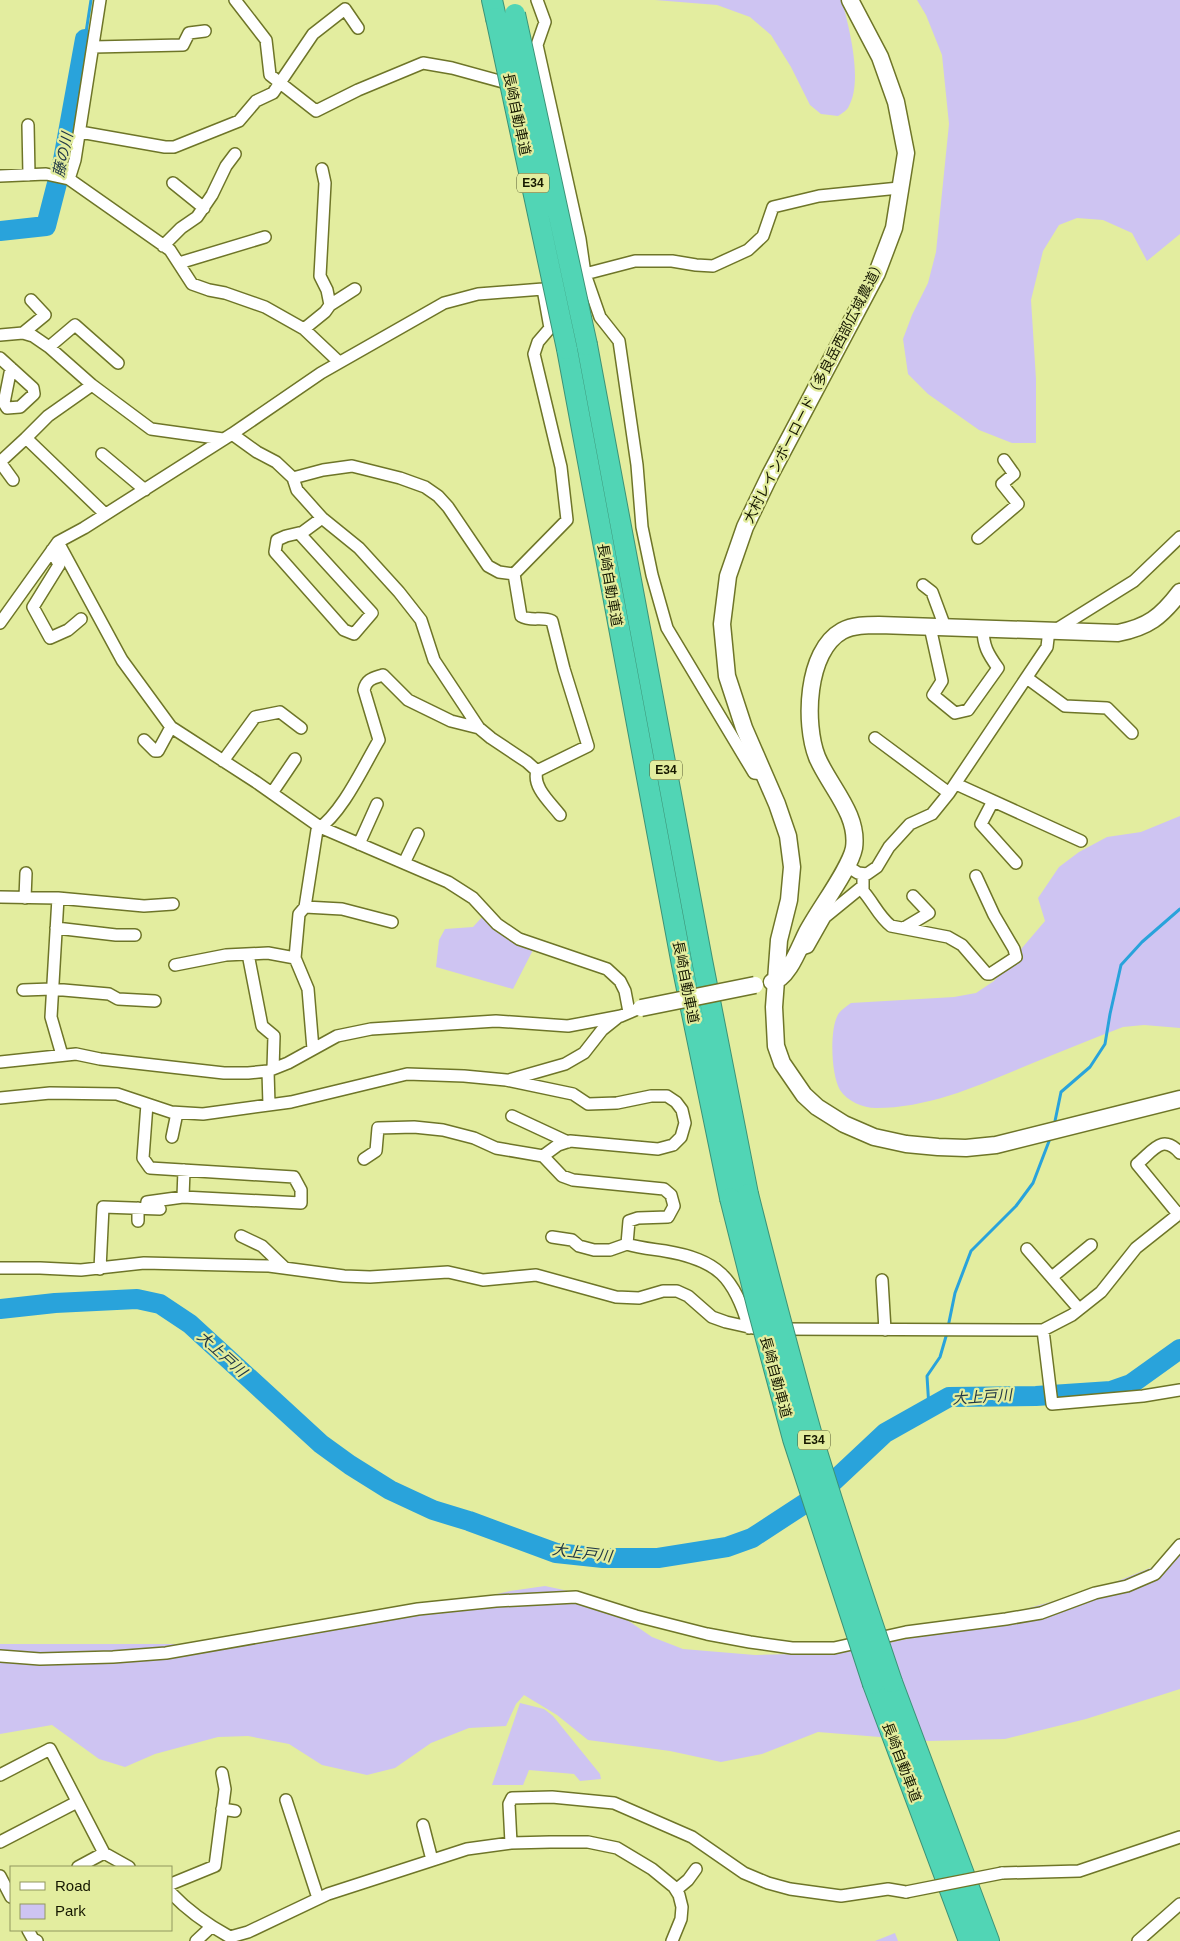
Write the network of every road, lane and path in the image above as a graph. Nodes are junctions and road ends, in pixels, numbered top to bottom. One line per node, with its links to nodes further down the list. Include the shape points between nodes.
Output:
1 (100, 0): 9 (street)
2 (235, 0): 10 (street, via 266,40 270,76)
3 (536, 0): 11 (street, via 545,22 537,45)
4 (850, 0): 20 (street, 大村レインボーロード（多良岳西部広域農道）, via 880,57 896,102 906,153)
5 (344, 5): 7 (street); 10 (street, via 313,34)
6 (504, 8): 123 (highway, 長崎自動車道 / E34, bridge, via 682,965); 123 (highway, 長崎自動車道 / E34, bridge, via 586,344 702,960)
7 (358, 28)
8 (205, 31): 9 (street, via 189,33 183,45)
9 (93, 47): 13 (street)
10 (280, 82): 11 (street, via 316,111 424,63); 13 (street, via 273,92 256,101 239,121 174,147)
11 (549, 95): 25 (street)
12 (28, 124): 16 (street)
13 (80, 132): 18 (street)
14 (235, 154): 21 (street)
15 (322, 169): 29 (street, via 326,183 320,276)
16 (29, 175): 17 (street); 18 (street, via 46,174)
17 (0, 176)
18 (68, 179): 23 (street)
19 (173, 183): 21 (street)
20 (899, 188): 25 (street, via 819,196 773,207 763,236 748,250 714,266 672,261 635,262); 70 (street, 大村レインボーロード（多良岳西部広域農道）, via 894,228 878,273 770,475 745,527 728,576 722,624 727,676)
21 (204, 208): 23 (street, via 198,217)
22 (265, 237): 24 (street)
23 (163, 246): 24 (street)
24 (180, 263): 30 (street, via 192,284 265,307)
25 (585, 274): 27 (street); 70 (street, via 600,317 619,341 637,465 642,527 667,628 754,773)
26 (355, 289): 29 (street)
27 (542, 289): 35 (street, via 478,294 444,303); 52 (street, via 550,328 538,342 534,354 561,467 567,520)
28 (31, 300): 31 (street, via 44,315)
29 (330, 305): 30 (street)
30 (304, 329): 35 (street)
31 (23, 333): 32 (street); 33 (street)
32 (0, 334)
33 (49, 346): 36 (street, via 75,325); 38 (street)
34 (0, 358): 37 (street)
35 (339, 362): 39 (street)
36 (118, 363)
37 (11, 368)
38 (92, 385): 39 (street, via 151,429); 40 (street, via 48,416)
39 (227, 437): 43 (street, via 276,462); 45 (street)
40 (26, 438): 44 (street, via 0,462); 46 (street)
41 (102, 454): 45 (street)
42 (1004, 460): 50 (street, via 1014,474 1002,484 1018,504)
43 (293, 478): 47 (street, via 297,490); 52 (street, via 352,466 425,487 448,507 488,566)
44 (12, 480)
45 (145, 490): 46 (street)
46 (104, 513): 51 (street)
47 (322, 518): 48 (street); 63 (street, via 359,548 421,620 434,660)
48 (299, 533): 48 (street, via 277,540 275,552 344,630 354,634 372,613)
49 (1180, 537): 59 (street, via 1134,581)
50 (978, 538)
51 (55, 546): 55 (street, via 58,565 33,606 50,638 68,630); 56 (street); 61 (street, via 122,660)
52 (514, 574): 69 (street, via 521,616 526,620 552,621 588,746)
53 (923, 585): 57 (street, via 932,592)
54 (1180, 592): 59 (street, via 1167,610 1134,630 1118,633)
55 (81, 619)
56 (0, 623)
57 (938, 627): 58 (street); 58 (street, via 942,681 933,695 956,713 968,710 998,668 983,644); 82 (street, via 859,626 842,631 829,642 818,660 812,686 811,734 817,757 848,814 854,848)
58 (983, 628): 59 (street)
59 (1051, 631): 60 (street, via 1047,647)
60 (1027, 678): 64 (street, via 1065,706 1107,708); 71 (street)
61 (171, 727): 66 (street, via 158,751); 68 (street)
62 (300, 728): 68 (street, via 280,712 254,717)
63 (479, 728): 69 (street); 76 (street, via 451,721 408,700 383,675 372,678 364,690 380,740 342,801)
64 (1132, 733)
65 (875, 738): 71 (street)
66 (144, 740)
67 (296, 759): 72 (street)
68 (223, 761): 72 (street)
69 (537, 772): 75 (street, via 537,786)
70 (764, 774): 101 (street, 大村レインボーロード（多良岳西部広域農道）, via 788,836 792,867)
71 (952, 789): 73 (street); 84 (street, via 932,814 910,824 889,847 877,867)
72 (272, 793): 76 (street)
73 (993, 801): 78 (street); 81 (street, via 981,824)
74 (377, 804): 79 (street)
75 (560, 815)
76 (320, 827): 79 (street); 92 (street)
77 (418, 834): 80 (street)
78 (1081, 841)
79 (359, 844): 80 (street)
80 (404, 863): 105 (street, via 448,882 473,898 497,924 519,939 607,969 620,981)
81 (1016, 863)
82 (847, 866): 84 (street); 97 (street)
83 (26, 873): 89 (street)
84 (863, 874): 86 (street)
85 (976, 876): 95 (street, via 1016,957 987,974 962,945 948,937)
86 (863, 886): 95 (street, via 863,891 884,921); 97 (street, via 824,918 808,947)
87 (913, 896): 95 (street, via 929,913)
88 (0, 897): 89 (street)
89 (25, 898): 90 (street)
90 (58, 898): 91 (street, via 144,906); 94 (street)
91 (173, 904)
92 (305, 907): 93 (street, via 342,909); 99 (street, via 300,914)
93 (392, 922)
94 (56, 928): 96 (street); 103 (street)
95 (904, 928)
96 (135, 935)
97 (798, 950): 101 (street, via 785,976)
98 (248, 954): 99 (street, via 268,953); 100 (street, via 226,955); 109 (street, via 262,1026 274,1036)
99 (295, 958): 106 (street, via 308,989)
100 (175, 966)
101 (776, 982): 105 (street, bridge); 112 (street, 大村レインボーロード（多良岳西部広域農道）, via 776,1046 792,1080 817,1107 874,1137 938,1147 996,1145)
102 (23, 990): 103 (street)
103 (52, 990): 104 (street); 107 (street, via 51,1017)
104 (155, 1001)
105 (630, 1012): 106 (street, via 568,1026 496,1021 371,1030 337,1036); 110 (street, via 602,1030 584,1054 565,1064)
106 (313, 1049): 109 (street)
107 (62, 1055): 108 (street); 109 (street, via 76,1054 224,1073)
108 (0, 1062)
109 (271, 1070): 114 (street)
110 (506, 1080): 114 (street, via 408,1074); 118 (street, via 573,1094 588,1104 667,1096 682,1110 685,1123 681,1137 673,1146 658,1149)
111 (0, 1098): 113 (street, via 50,1093 117,1094)
112 (1180, 1099)
113 (147, 1104): 115 (street); 122 (street, via 143,1158 150,1168)
114 (269, 1105): 115 (street, via 203,1114)
115 (177, 1113): 117 (street)
116 (512, 1116): 118 (street)
117 (172, 1137)
118 (568, 1142): 120 (street)
119 (1180, 1153): 127 (street, via 1173,1145 1162,1144 1137,1164)
120 (543, 1156): 121 (street, via 496,1148 444,1130 414,1127 378,1128 376,1151); 131 (street, via 562,1176 573,1180 664,1189 671,1195 674,1206 668,1216 638,1218 629,1222)
121 (364, 1159)
122 (184, 1170): 124 (street); 124 (street, via 294,1177 301,1190 301,1202)
123 (739, 1196): 146 (highway, 長崎自動車道 / E34, bridge, via 776,1305 848,1551)
124 (183, 1197): 125 (street, via 147,1202)
125 (142, 1208): 126 (street); 128 (street); 136 (street, via 103,1207)
126 (160, 1209)
127 (1179, 1213): 139 (street, via 1136,1248 1101,1292)
128 (138, 1221)
129 (241, 1236): 135 (street, via 262,1246)
130 (552, 1237): 131 (street, via 572,1240 578,1246 594,1250 610,1250)
131 (627, 1244): 140 (street, via 698,1258 715,1269 732,1284)
132 (1090, 1245): 137 (street)
133 (1028, 1249): 137 (street)
134 (0, 1268): 136 (street)
135 (285, 1268): 136 (street, via 144,1263); 140 (street, via 370,1277 448,1272 482,1280 536,1275 631,1298 676,1291 688,1296 712,1317)
136 (100, 1269)
137 (1052, 1278): 139 (street)
138 (882, 1280): 141 (street)
139 (1079, 1309): 142 (street)
140 (749, 1328): 141 (street)
141 (885, 1330): 142 (street)
142 (1043, 1330): 143 (street, via 1052,1404)
143 (1180, 1390)
144 (1180, 1545): 145 (street, via 1155,1574 1041,1613 906,1632 834,1648 792,1648 707,1634 576,1597 418,1609 166,1653 40,1659)
145 (0, 1656)
146 (882, 1683): 174 (highway, 長崎自動車道 / E34); 175 (highway, 長崎自動車道 / E34)
147 (222, 1773): 151 (street)
148 (0, 1775): 150 (street, via 50,1749)
149 (286, 1800): 167 (street)
150 (77, 1802): 155 (street); 157 (street)
151 (222, 1809): 152 (street); 163 (street, via 215,1866)
152 (235, 1811)
153 (423, 1825): 158 (street)
154 (1180, 1837): 156 (street, bridge, via 1080,1871 1002,1873 906,1892 888,1889 841,1896 812,1894 768,1883 744,1873 692,1837 614,1802 552,1797 512,1798 509,1804)
155 (0, 1842)
156 (511, 1843): 158 (street, via 467,1849); 164 (street, via 588,1842 616,1848 652,1869)
157 (104, 1854): 159 (street); 160 (street)
158 (432, 1860): 167 (street)
159 (80, 1866)
160 (127, 1866)
161 (696, 1869): 164 (street)
162 (0, 1876): 166 (street)
163 (172, 1884)
164 (676, 1890): 173 (street, via 682,1907)
165 (172, 1894): 169 (street)
166 (10, 1895)
167 (318, 1898): 169 (street, via 248,1932 230,1937)
168 (1180, 1904): 176 (street)
169 (211, 1927): 172 (street)
170 (29, 1931): 171 (street)
171 (37, 1941)
172 (196, 1941)
173 (672, 1941)
174 (969, 1941)
175 (989, 1941)
176 (1138, 1941)

